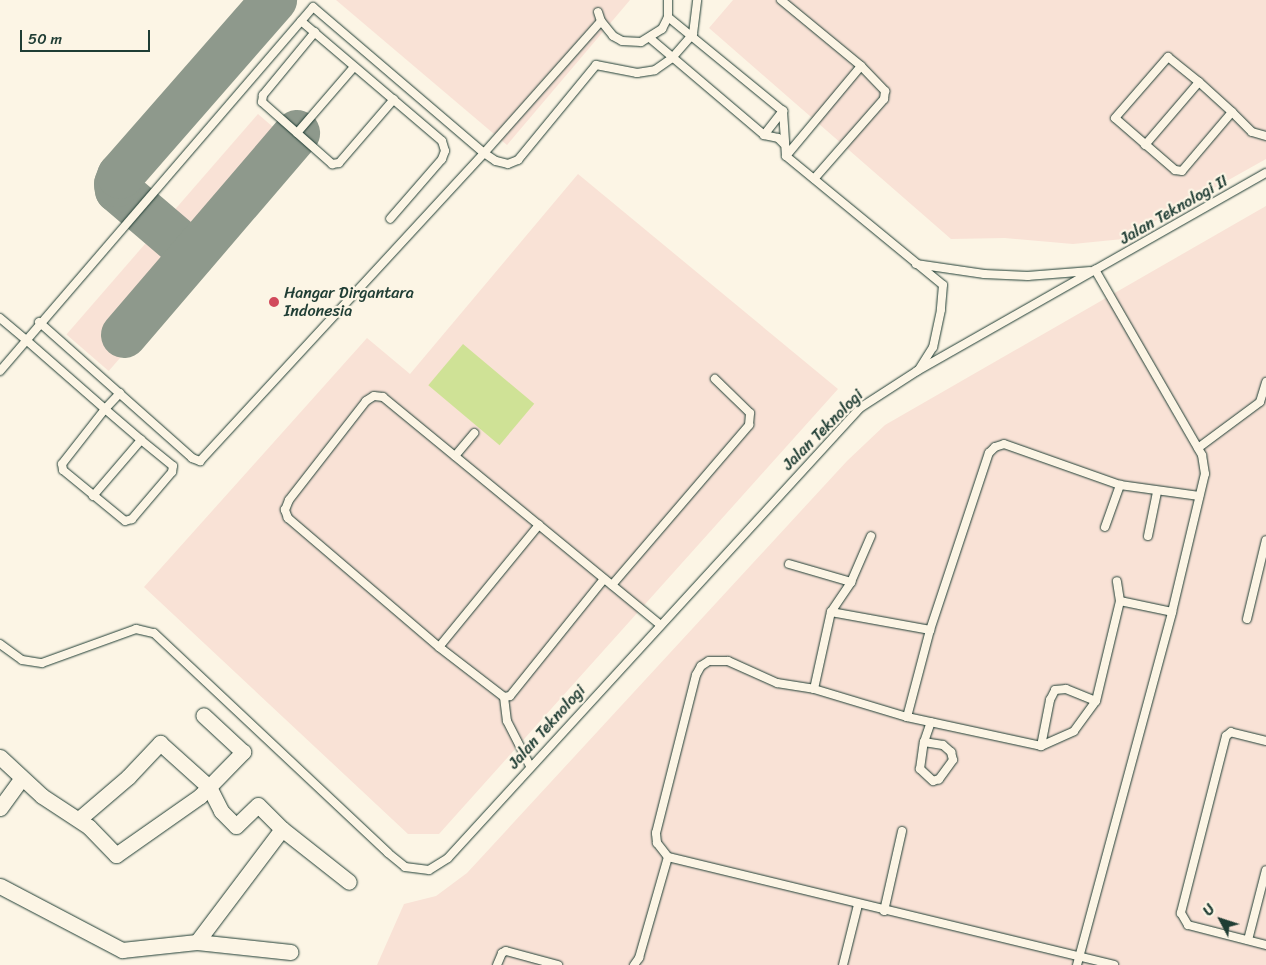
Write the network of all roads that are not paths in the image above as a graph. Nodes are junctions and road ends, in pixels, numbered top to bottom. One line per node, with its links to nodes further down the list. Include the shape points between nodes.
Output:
1 (319, 0): 5 (lane)
2 (668, 0): 7 (lane)
3 (697, 0): 11 (lane)
4 (781, 0): 14 (lane)
5 (313, 7): 8 (lane); 25 (lane)
6 (598, 12): 9 (lane)
7 (668, 17): 11 (lane); 12 (lane, via 662,29)
8 (301, 21): 10 (lane); 33 (lane)
9 (601, 21): 12 (lane, via 613,36 622,41); 25 (lane)
10 (315, 32): 15 (lane); 20 (lane, via 263,95 262,102)
11 (693, 34): 13 (lane); 18 (lane)
12 (651, 39): 13 (lane)
13 (672, 58): 21 (lane); 25 (lane, via 655,70 637,73 596,65 518,160 508,164)
14 (861, 66): 26 (lane); 28 (lane, via 881,85 885,91 884,99)
15 (354, 67): 17 (lane); 20 (lane)
16 (1200, 82): 19 (lane); 24 (lane); 24 (lane, via 1175,60 1168,57 1163,60 1115,118)
17 (394, 99): 20 (lane, via 339,163 332,164); 29 (lane, via 436,134 445,150 442,158)
18 (783, 111): 21 (lane); 23 (lane)
19 (1232, 112): 22 (lane, via 1252,132); 24 (lane, via 1182,171 1175,170)
20 (297, 133)
21 (764, 134): 23 (lane, via 778,138)
22 (1266, 136)
23 (784, 144): 26 (lane)
24 (1145, 145)
25 (484, 154): 39 (lane, via 200,461 192,458)
26 (786, 156): 28 (lane)
27 (1266, 173): 31 (lane, Jalan Teknologi II)
28 (814, 179): 30 (lane)
29 (390, 219)
30 (916, 264): 31 (lane, via 984,274 1028,276); 36 (lane, via 942,286 941,310 933,347)
31 (1095, 270): 36 (lane, Jalan Teknologi); 44 (lane)
32 (0, 318): 34 (lane)
33 (39, 322): 34 (lane); 39 (lane)
34 (25, 339): 35 (lane); 41 (lane)
35 (0, 371)
36 (917, 371): 64 (lane, Jalan Teknologi, via 860,408)
37 (715, 379): 59 (lane, via 750,413 749,425)
38 (1266, 382): 40 (lane)
39 (120, 393): 41 (lane)
40 (1263, 403): 44 (lane)
41 (105, 409): 43 (lane); 48 (lane, via 62,464 63,470)
42 (474, 433): 45 (lane)
43 (141, 440): 48 (lane); 48 (lane, via 173,466 172,472 126,521)
44 (1198, 448): 49 (lane, via 1205,462)
45 (455, 456): 50 (lane); 67 (lane, via 383,396 374,396 360,409 289,500 285,510 288,518)
46 (1120, 485): 47 (lane); 51 (lane); 65 (lane, via 1004,444 995,447 989,453)
47 (1157, 492): 49 (lane); 53 (lane)
48 (92, 496)
49 (1199, 496): 62 (lane)
50 (540, 525): 56 (lane); 67 (lane)
51 (1105, 527)
52 (871, 536): 58 (lane)
53 (1148, 536)
54 (1266, 540): 63 (lane)
55 (789, 564): 58 (lane)
56 (604, 579): 59 (lane); 69 (lane, via 510,696)
57 (1117, 581): 60 (lane)
58 (851, 582): 61 (lane)
59 (612, 585): 64 (lane)
60 (1120, 601): 62 (lane); 70 (lane)
61 (831, 612): 65 (lane); 68 (lane)
62 (1172, 612): 95 (lane)
63 (1246, 619)
64 (659, 624): 78 (lane, Jalan Teknologi)
65 (930, 630): 72 (lane)
66 (0, 644): 78 (lane, Jalan Teknologi, via 22,660 42,663 136,629 154,633 405,866 429,870 448,858)
67 (439, 647): 69 (lane)
68 (814, 690): 72 (lane); 85 (lane, via 778,682 728,661 709,661 701,666 656,833 657,843)
69 (504, 696): 78 (lane, via 507,721)
70 (1096, 701): 76 (lane, via 1074,731); 76 (lane, via 1066,689 1056,690 1050,700)
71 (203, 715): 80 (street, via 243,752)
72 (907, 718): 73 (lane)
73 (931, 722): 75 (lane); 76 (lane)
74 (1266, 741): 91 (lane, via 1231,732 1226,736 1181,914 1188,925)
75 (924, 742): 75 (lane, via 943,745 951,752 953,760 940,779 932,781 924,777 920,769)
76 (1041, 746)
77 (0, 758): 79 (street)
78 (530, 766)
79 (21, 779): 81 (street); 82 (street)
80 (209, 787): 82 (street, via 116,855); 82 (street, via 160,743 128,777); 83 (street, via 221,811 236,826 258,805)
81 (0, 808)
82 (79, 819)
83 (282, 829): 87 (street); 92 (street)
84 (902, 831): 90 (lane)
85 (668, 858): 89 (lane); 98 (lane, via 639,958)
86 (1266, 870): 91 (lane)
87 (349, 882)
88 (0, 886): 92 (street, via 122,950)
89 (858, 905): 90 (lane); 99 (lane)
90 (884, 911): 95 (lane)
91 (1248, 940): 93 (lane)
92 (197, 942): 94 (street)
93 (1266, 945)
94 (290, 952)
95 (1079, 956): 100 (lane); 101 (lane)
96 (497, 965): 97 (lane, via 502,952 506,951)
97 (558, 965)
98 (634, 965)
99 (843, 965)
100 (1077, 965)
101 (1114, 965)

